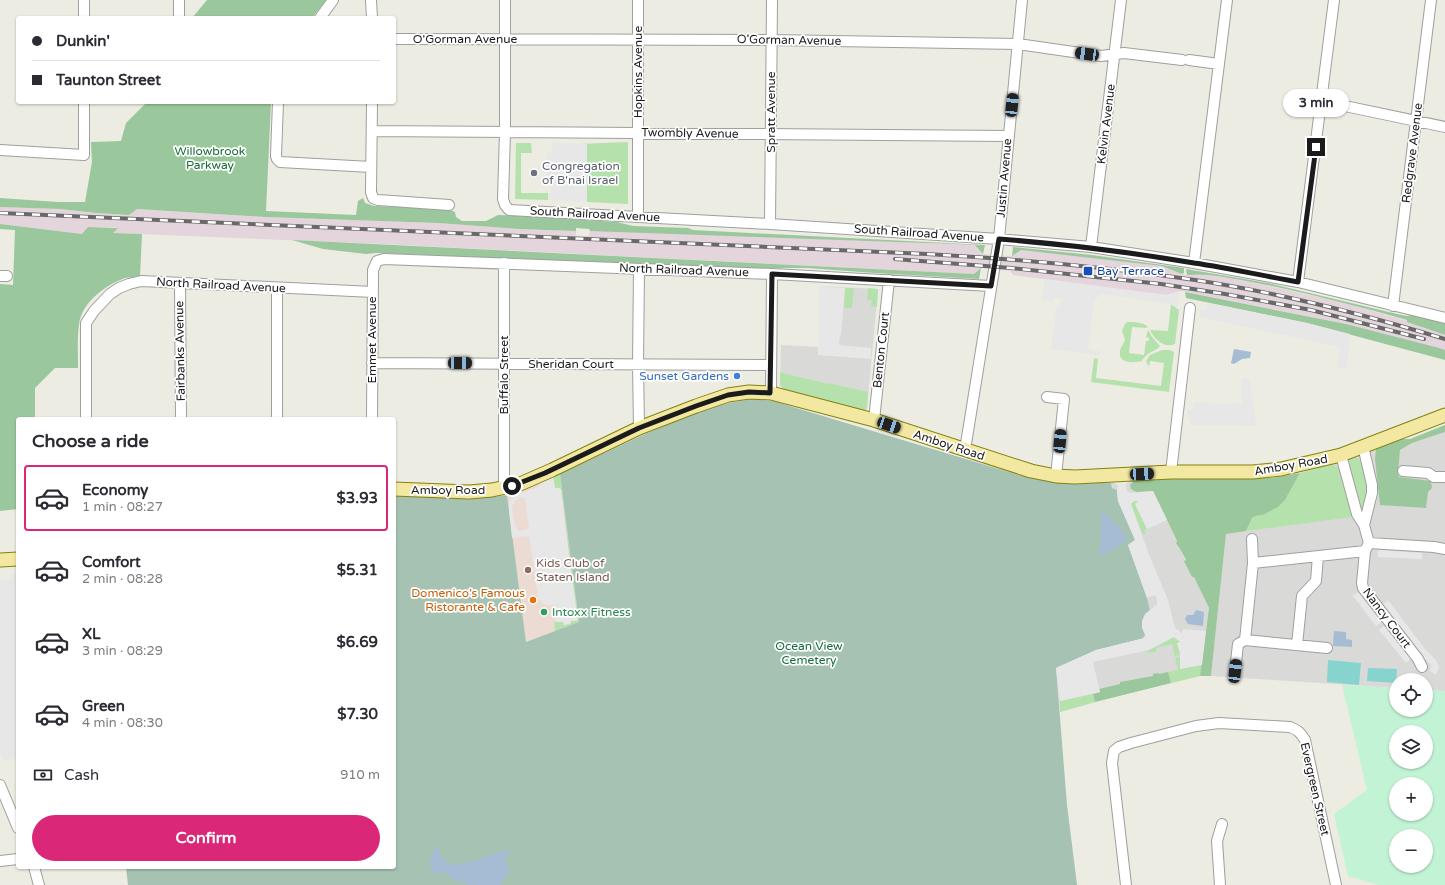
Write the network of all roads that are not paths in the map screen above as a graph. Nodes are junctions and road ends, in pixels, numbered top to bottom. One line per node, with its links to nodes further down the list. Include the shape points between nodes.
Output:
1 (84, 0): 13 (street)
2 (179, 0): 14 (street)
3 (333, 0): 15 (street)
4 (372, 0): 16 (street)
5 (505, 0): 18 (street)
6 (638, 0): 19 (street, Hopkins Avenue)
7 (772, 0): 20 (street, Spratt Avenue)
8 (1022, 0): 21 (street, Justin Avenue)
9 (1121, 0): 22 (street, Kelvin Avenue)
10 (1227, 0): 23 (street)
11 (1334, 0): 24 (street)
12 (1430, 0): 28 (street, Redgrave Avenue)
13 (84, 16)
14 (179, 16)
15 (321, 16)
16 (372, 16)
17 (396, 39): 18 (street, O'Gorman Avenue)
18 (505, 39): 19 (street, O'Gorman Avenue); 31 (street)
19 (638, 40): 20 (street, O'Gorman Avenue); 32 (street, Hopkins Avenue)
20 (771, 40): 21 (street, O'Gorman Avenue); 33 (street, Spratt Avenue)
21 (1018, 44): 22 (street, O'Gorman Avenue, via 1101,56); 34 (street, Justin Avenue)
22 (1115, 54): 23 (street, O'Gorman Avenue); 41 (street, Kelvin Avenue)
23 (1219, 64): 44 (street)
24 (1321, 101): 28 (street); 48 (street)
25 (84, 104): 35 (street, via 84,155)
26 (278, 104): 36 (street, via 277,159 284,162)
27 (372, 104): 30 (street)
28 (1416, 121): 29 (street); 53 (street, Redgrave Avenue)
29 (1445, 127)
30 (372, 131): 31 (street, Twombly Avenue); 36 (street)
31 (505, 132): 32 (street, Twombly Avenue); 38 (street, South Railroad Avenue, via 503,199 509,210)
32 (638, 133): 33 (street, Twombly Avenue); 38 (street, Hopkins Avenue)
33 (771, 134): 34 (street, Twombly Avenue); 39 (street, Spratt Avenue)
34 (1008, 136): 40 (street, Justin Avenue)
35 (0, 150)
36 (372, 167): 37 (street, via 372,198)
37 (449, 205)
38 (638, 216): 39 (street, South Railroad Avenue)
39 (770, 224): 40 (street, South Railroad Avenue)
40 (999, 239): 41 (street, South Railroad Avenue); 50 (street, Justin Avenue)
41 (1091, 247): 44 (street, South Railroad Avenue)
42 (377, 261): 43 (street, North Railroad Avenue, via 384,259); 52 (street, Emmet Avenue, via 373,270)
43 (504, 263): 45 (street, North Railroad Avenue); 57 (street, Buffalo Street)
44 (1194, 263): 48 (street, South Railroad Avenue)
45 (639, 269): 46 (street, North Railroad Avenue); 58 (street)
46 (772, 274): 47 (street, North Railroad Avenue); 59 (street)
47 (889, 280): 50 (street, North Railroad Avenue); 67 (street, Benton Court)
48 (1298, 282): 53 (street, South Railroad Avenue)
49 (180, 284): 51 (street, North Railroad Avenue); 63 (street, North Railroad Avenue, via 141,281 119,288 101,303 86,323); 64 (street, Fairbanks Avenue)
50 (991, 286): 70 (street, Justin Avenue)
51 (276, 288): 52 (street, North Railroad Avenue); 65 (street)
52 (373, 292): 56 (street, Emmet Avenue)
53 (1393, 306): 55 (street, South Railroad Avenue)
54 (1190, 308): 73 (street)
55 (1445, 318)
56 (372, 362): 57 (street, Sheridan Court); 66 (street, Emmet Avenue)
57 (504, 363): 58 (street, Sheridan Court); 76 (street, Buffalo Street)
58 (638, 364): 59 (street, Sheridan Court); 68 (street)
59 (771, 365): 60 (street)
60 (770, 393): 67 (main road, Amboy Road); 68 (main road, Amboy Road, via 728,395)
61 (1047, 397): 74 (street, via 1064,399)
62 (1445, 415): 69 (main road, Amboy Road)
63 (86, 417)
64 (181, 417)
65 (277, 417)
66 (372, 417)
67 (874, 420): 70 (main road, Amboy Road)
68 (639, 428): 76 (main road, Amboy Road, via 532,479)
69 (1363, 446): 71 (main road, Amboy Road); 78 (street, via 1372,485)
70 (965, 450): 74 (main road, Amboy Road, via 1031,471)
71 (1341, 455): 73 (main road, Amboy Road, via 1261,472); 78 (street, via 1357,514)
72 (1403, 471): 75 (street)
73 (1171, 472): 74 (main road, Amboy Road, via 1094,477)
74 (1056, 476)
75 (1445, 477)
76 (504, 488): 77 (main road, Amboy Road, via 469,492)
77 (396, 489)
78 (1364, 525): 80 (street)
79 (1252, 539): 85 (street)
80 (1367, 547): 81 (street); 82 (street); 89 (street, Nancy Court, via 1363,588)
81 (1445, 549)
82 (1318, 556): 85 (street); 87 (street, via 1316,581 1302,596)
83 (16, 559): 84 (main road)
84 (0, 560)
85 (1253, 563): 86 (street)
86 (1245, 640): 87 (street); 90 (street, via 1238,644)
87 (1297, 645): 88 (street)
88 (1327, 648)
89 (1422, 667)
90 (1235, 671)
91 (0, 785): 92 (street)
92 (16, 823)
93 (1222, 824): 99 (street, via 1217,840)
94 (16, 859): 95 (street)
95 (0, 861)
96 (35, 869): 97 (street)
97 (39, 885)
98 (1126, 885): 100 (street, Evergreen Street, via 1112,763 1114,751 1131,743 1196,726 1219,724 1290,727 1301,734 1305,740)
99 (1220, 885)
100 (1336, 885)

